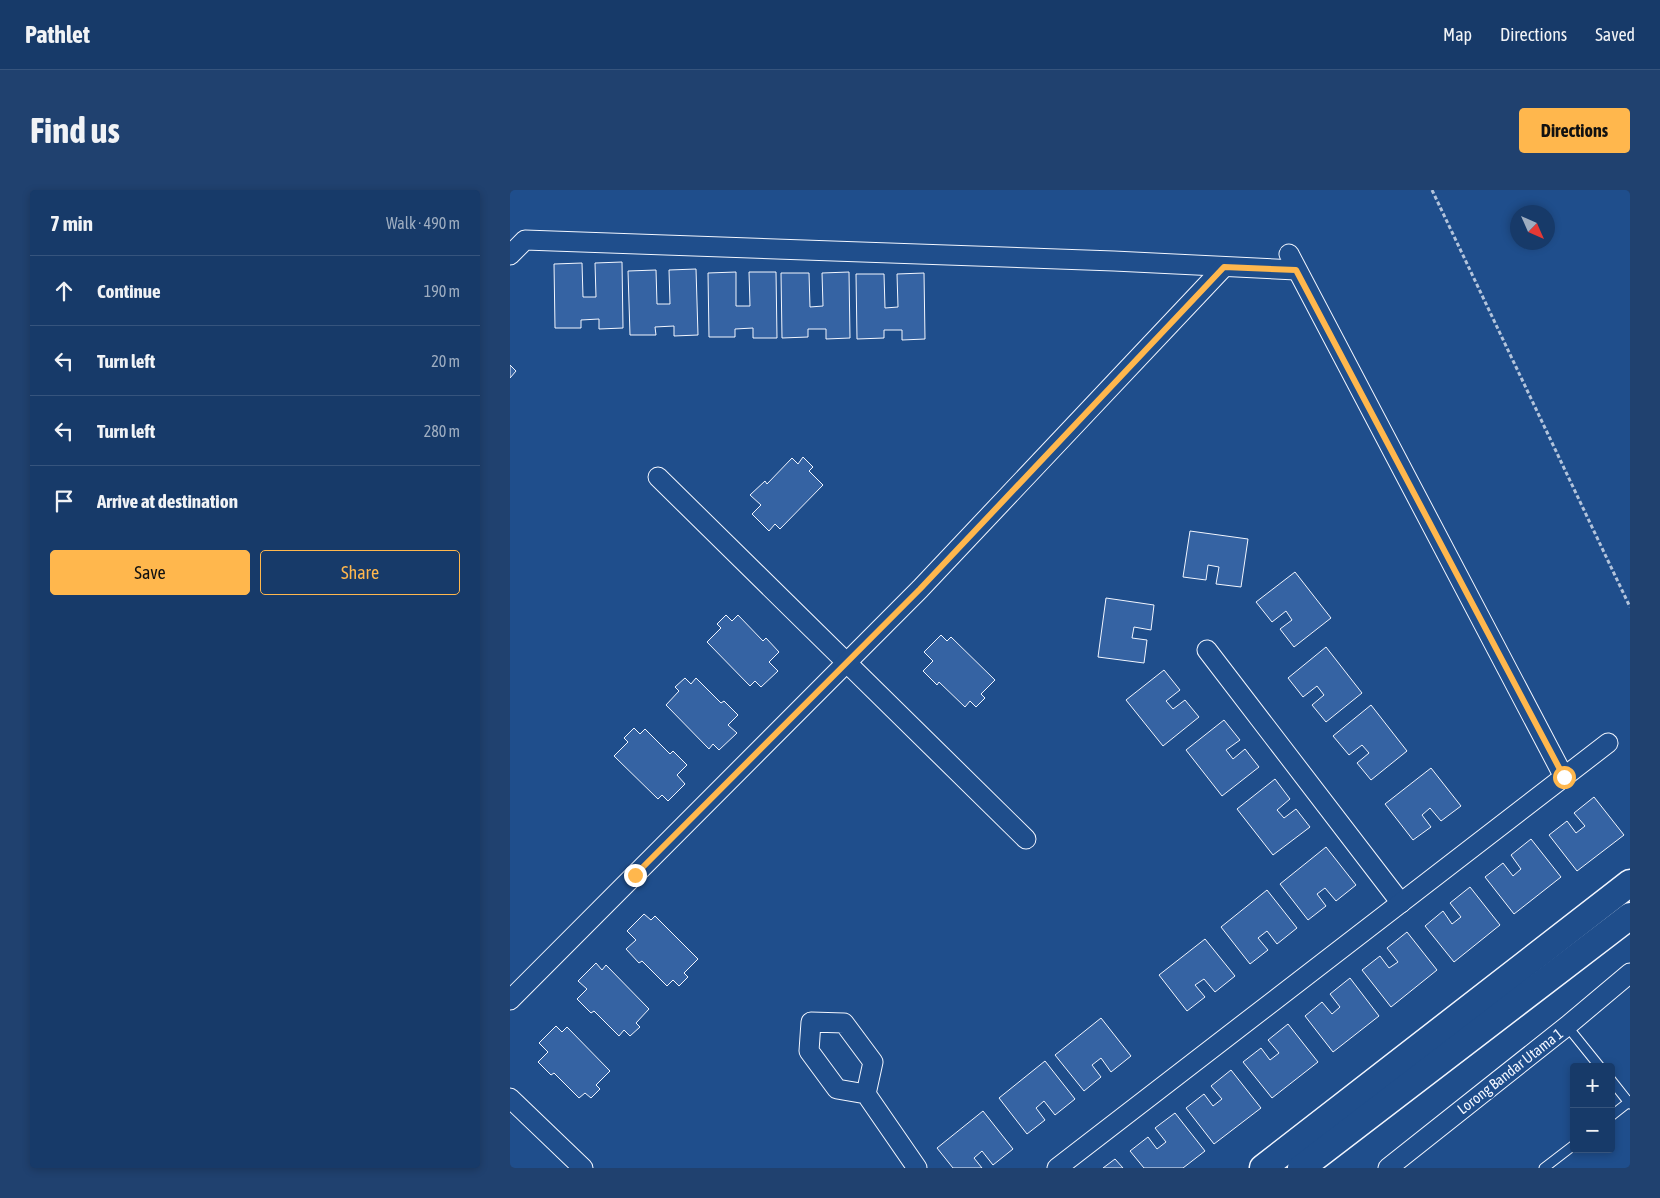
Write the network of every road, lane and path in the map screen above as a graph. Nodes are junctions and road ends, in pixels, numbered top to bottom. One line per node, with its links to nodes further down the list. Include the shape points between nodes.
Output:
1 (1432, 190): 5 (path)
2 (510, 255): 3 (street, via 525,240)
3 (1224, 267): 7 (street); 9 (street, via 1292,262)
4 (658, 477): 7 (street)
5 (1630, 607)
6 (1207, 650): 12 (street)
7 (847, 663): 10 (street); 15 (street)
8 (1608, 743): 9 (street)
9 (1564, 777): 12 (street)
10 (1026, 839)
11 (1630, 883): 27 (street)
12 (1401, 903): 26 (street)
13 (1630, 916): 28 (street)
14 (1630, 973): 16 (street, Lorong Bandar Utama 1)
15 (510, 1000)
16 (1567, 1026): 17 (lane); 29 (street, Lorong Bandar Utama 1)
17 (1597, 1063)
18 (1615, 1085): 21 (lane)
19 (866, 1094): 25 (street)
20 (510, 1098): 24 (street)
21 (1630, 1102): 22 (lane)
22 (1615, 1113)
23 (1570, 1148): 30 (lane)
24 (583, 1168)
25 (917, 1168)
26 (1057, 1168)
27 (1263, 1168)
28 (1301, 1168)
29 (1388, 1168)
30 (1544, 1168)

